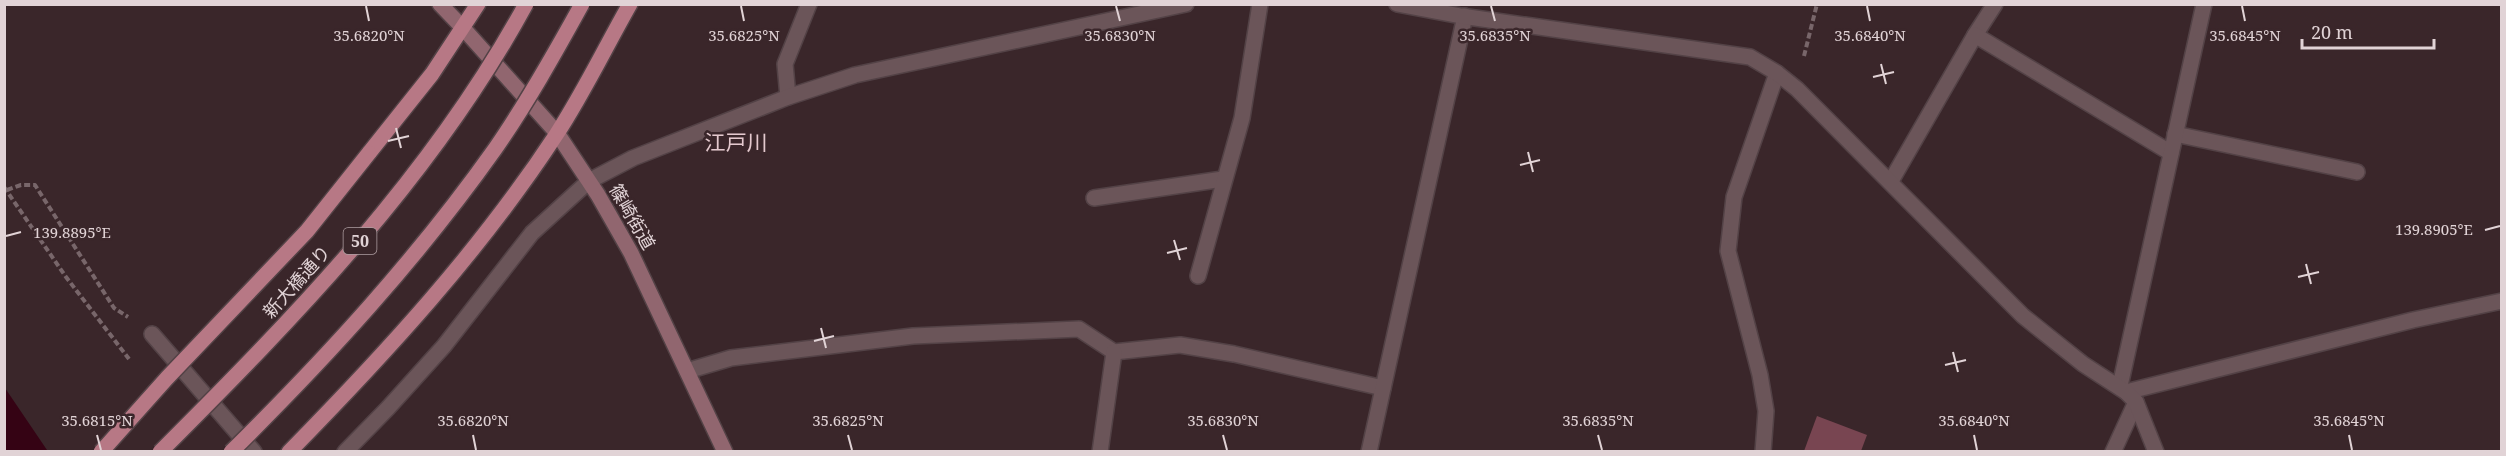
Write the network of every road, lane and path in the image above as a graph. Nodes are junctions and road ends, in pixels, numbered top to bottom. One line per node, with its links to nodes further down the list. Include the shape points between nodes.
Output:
1 (440, 4): 14 (main road, 篠崎街道)
2 (478, 4): 14 (main road, 50)
3 (526, 4): 37 (main road, 新大橋通り / 50, bridge, via 513,30 432,151 376,223 309,301)
4 (582, 4): 38 (main road, bridge, via 529,97 454,204 345,334)
5 (630, 4): 19 (main road)
6 (809, 4): 18 (street, via 785,64)
7 (1186, 4): 18 (street, via 855,75)
8 (1260, 4): 23 (street, via 1242,118)
9 (1397, 4): 13 (street)
10 (1817, 4): 17 (path)
11 (1995, 4): 15 (street)
12 (2204, 4): 20 (street)
13 (1462, 12): 16 (street, via 1750,57); 34 (street)
14 (463, 28): 19 (main road, 篠崎街道); 36 (main road, 50, bridge, via 432,74 307,231)
15 (1975, 35): 21 (street); 25 (street)
16 (1777, 73): 17 (street); 45 (street, via 1734,197 1728,251 1760,375 1766,411)
17 (1797, 89): 25 (street)
18 (788, 98): 24 (street, via 633,158)
19 (557, 133): 24 (main road, 篠崎街道); 40 (main road, via 521,186 410,324)
20 (2175, 134): 21 (street); 22 (street)
21 (2171, 153): 35 (street)
22 (2357, 172)
23 (1223, 179): 27 (street); 28 (street)
24 (589, 181): 33 (main road, 篠崎街道, via 631,253); 41 (street, via 532,234 444,346)
25 (1891, 181): 35 (street, via 2023,316)
26 (6, 189): 29 (path); 31 (path, via 35,185 114,308)
27 (1094, 198)
28 (1198, 276)
29 (66, 277)
30 (2502, 301): 35 (street)
31 (152, 334): 39 (street)
32 (1114, 352): 33 (street, via 1079,329 913,336 731,358); 34 (street, via 1180,345); 43 (street)
33 (687, 371): 42 (main road, 篠崎街道)
34 (1383, 388): 44 (street)
35 (2127, 393): 46 (street); 47 (street)
36 (101, 452)
37 (160, 452)
38 (231, 452)
39 (254, 452)
40 (289, 452)
41 (345, 452)
42 (725, 452)
43 (1100, 452)
44 (1369, 452)
45 (1763, 452)
46 (2113, 452)
47 (2156, 452)

